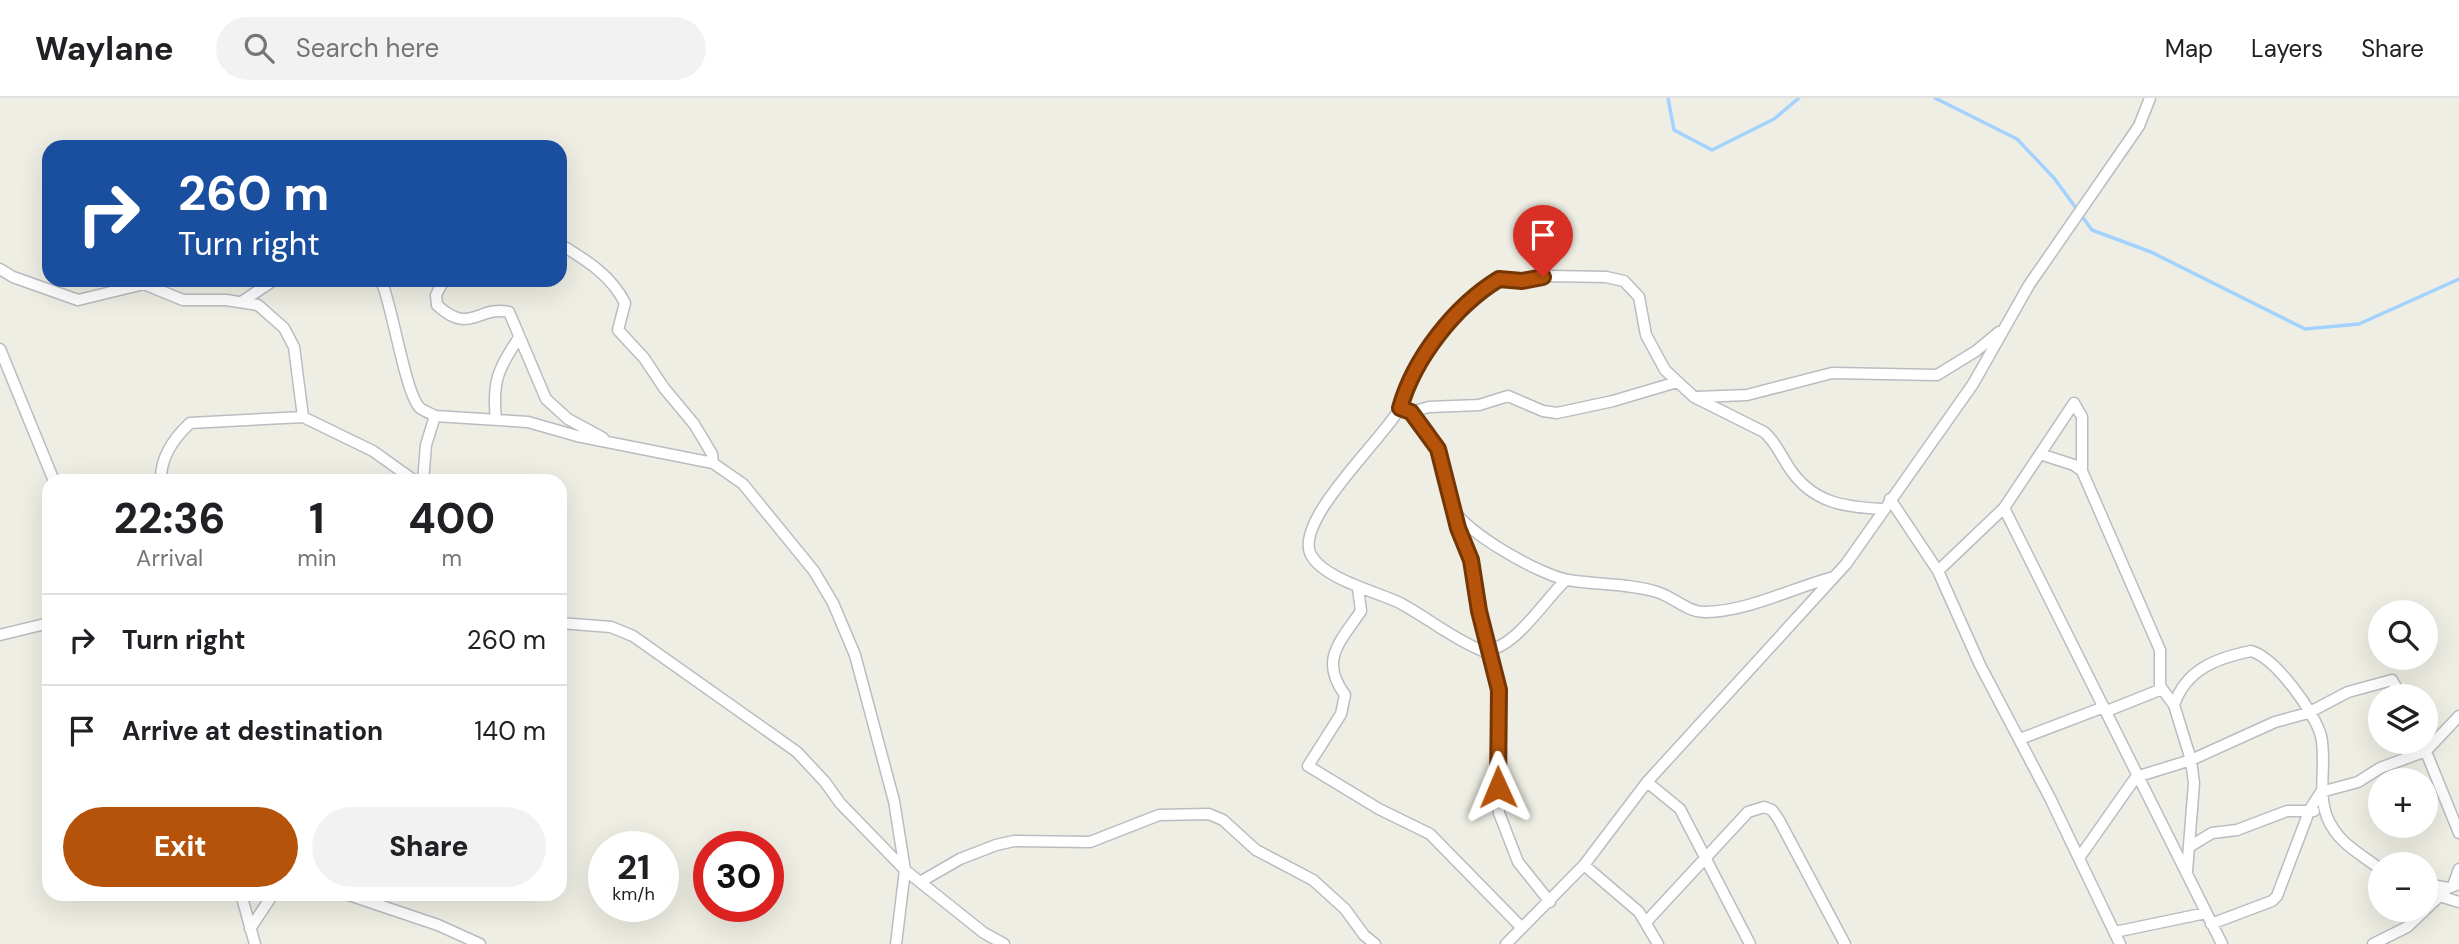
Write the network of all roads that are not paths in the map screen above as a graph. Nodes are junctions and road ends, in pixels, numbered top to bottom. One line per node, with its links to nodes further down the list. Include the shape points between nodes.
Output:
1 (2150, 98): 10 (street, via 2139,126)
2 (567, 249): 21 (street, via 618,289 625,303 618,330 694,424)
3 (0, 269): 4 (street, via 78,300)
4 (132, 287)
5 (151, 287): 9 (street, via 183,300)
6 (264, 287): 9 (street)
7 (384, 287): 16 (street, via 413,396 421,409)
8 (440, 287): 11 (street, via 437,305 445,312 469,321 501,310 509,312)
9 (243, 301): 17 (street, via 258,304 284,328 296,357)
10 (2005, 327): 14 (street, via 1937,375 1832,373 1747,395); 27 (street, via 1973,384)
11 (518, 339): 18 (street, via 496,377); 19 (street, via 555,411)
12 (0, 349): 23 (street)
13 (1677, 382): 14 (street); 15 (street, via 1557,413 1508,396 1479,405); 15 (street, via 1646,335 1639,297 1624,281 1606,277 1504,278 1461,310 1441,332 1413,373)
14 (1694, 397): 30 (street, via 1765,432 1794,475 1821,499 1845,507)
15 (1405, 410): 29 (street, via 1438,449); 34 (street, via 1348,472 1309,540 1316,561)
16 (435, 416): 18 (street); 26 (street)
17 (303, 417): 24 (street, via 190,424 171,445); 25 (street, via 373,451)
18 (496, 419): 19 (street, via 528,422)
19 (615, 444): 21 (street)
20 (2040, 454): 22 (street); 22 (street, via 2074,403 2082,417); 28 (street)
21 (713, 463): 64 (street, via 743,484 800,552 833,603 869,702 894,801)
22 (2082, 471): 42 (street, via 2160,650)
23 (51, 474)
24 (161, 474)
25 (405, 474)
26 (424, 474)
27 (1890, 499): 30 (street); 31 (street)
28 (2004, 508): 31 (street); 44 (street)
29 (1452, 509): 33 (street, via 1498,547); 38 (street, via 1473,567)
30 (1882, 509): 32 (street)
31 (1938, 571): 48 (street)
32 (1834, 577): 33 (street, via 1737,608 1705,612 1651,591); 53 (street)
33 (1566, 580): 38 (street, via 1529,623)
34 (1358, 588): 38 (street, via 1400,603 1473,647); 77 (street, via 1362,611 1333,656 1334,682 1345,695 1342,712 1308,765 1430,834)
35 (42, 624): 37 (street)
36 (567, 624): 64 (street, via 611,627 633,636 797,752)
37 (0, 635)
38 (1489, 651): 71 (street, via 1499,690 1499,813 1518,862)
39 (2377, 684): 40 (street, via 2392,680)
40 (2394, 684)
41 (2368, 687): 45 (street)
42 (2162, 689): 43 (street); 44 (street)
43 (2174, 705): 45 (street, via 2182,685 2206,664 2251,651 2292,685); 51 (street)
44 (2105, 709): 48 (street); 52 (street)
45 (2308, 713): 51 (street, via 2253,731); 54 (street, via 2316,720 2322,740)
46 (2459, 716): 47 (street)
47 (2438, 734)
48 (2020, 740): 59 (street)
49 (2408, 754): 54 (street, via 2358,782)
50 (2427, 754): 57 (street)
51 (2191, 760): 52 (street); 58 (street, via 2194,783)
52 (2136, 777): 59 (street); 65 (street)
53 (1647, 782): 60 (street, via 1681,809); 62 (street)
54 (2322, 792): 55 (street); 56 (street)
55 (2310, 809): 56 (street); 58 (street, via 2287,811 2237,830 2212,833); 73 (street, via 2277,896)
56 (2328, 820): 61 (street, via 2355,854)
57 (2459, 833)
58 (2189, 847): 65 (street)
59 (2079, 858): 78 (street)
60 (1706, 860): 74 (street); 86 (street); 87 (street, via 1748,812 1764,807 1772,810)
61 (2368, 862)
62 (1584, 866): 71 (street); 74 (street)
63 (2459, 869): 67 (street)
64 (905, 870): 66 (street); 81 (street)
65 (2187, 871): 73 (street)
66 (920, 882): 82 (street); 83 (street, via 996,845 1078,843 1159,815 1209,814 1223,820 1256,850 1313,880 1345,908)
67 (2450, 888): 72 (street)
68 (243, 901): 76 (street)
69 (268, 901): 76 (street)
70 (367, 901): 80 (street)
71 (1550, 902): 77 (street)
72 (2459, 902)
73 (2208, 918): 78 (street); 89 (street)
74 (1647, 921): 85 (street)
75 (2412, 922): 90 (street)
76 (250, 929): 79 (street)
77 (1522, 929): 84 (street)
78 (2115, 933): 88 (street)
79 (255, 944)
80 (480, 944)
81 (896, 944)
82 (1004, 944)
83 (1375, 944)
84 (1506, 944)
85 (1658, 944)
86 (1750, 944)
87 (1844, 944)
88 (2120, 944)
89 (2222, 944)
90 (2373, 944)

